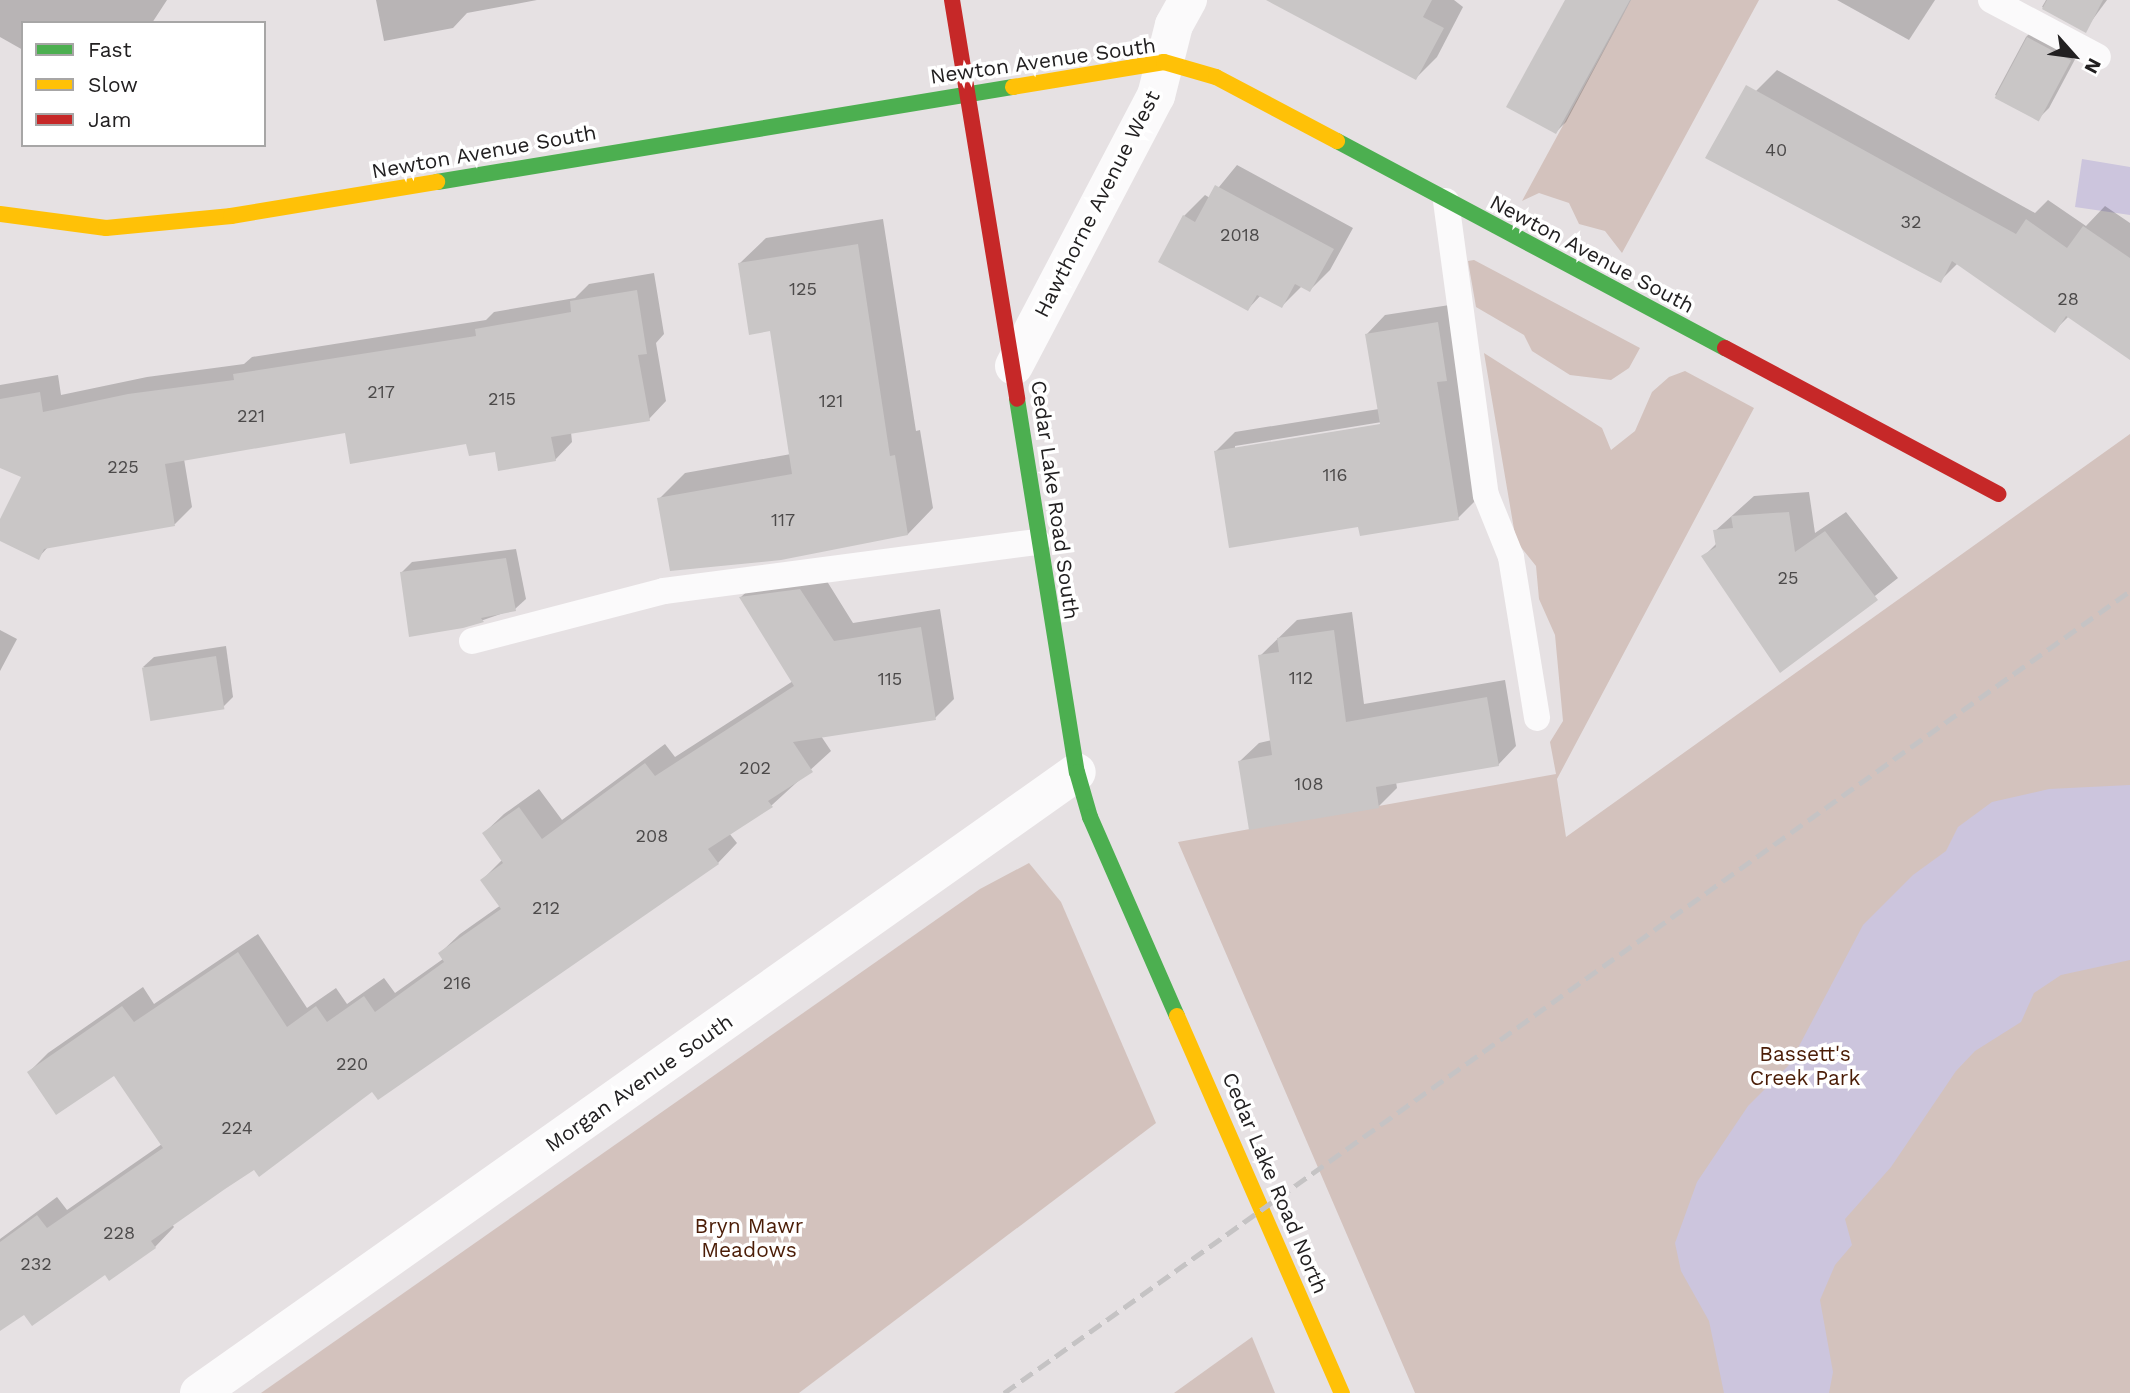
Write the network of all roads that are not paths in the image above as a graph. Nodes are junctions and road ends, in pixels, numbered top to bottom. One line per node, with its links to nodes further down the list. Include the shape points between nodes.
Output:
1 (952, 0): 6 (street, Cedar Lake Road South)
2 (1188, 0): 5 (street, Hawthorne Avenue West, via 1174,25)
3 (1991, 0): 4 (lane)
4 (2098, 57)
5 (1164, 62): 6 (street, Newton Avenue South); 7 (street, Newton Avenue South, via 1216,78); 9 (street, Hawthorne Avenue West, via 1156,96)
6 (968, 93): 8 (street, Newton Avenue South, via 231,216 106,228); 9 (street, Cedar Lake Road South)
7 (1446, 201): 10 (street, Newton Avenue South); 13 (lane, via 1486,495 1511,556)
8 (0, 214)
9 (1014, 366): 11 (street, Cedar Lake Road South)
10 (1998, 494)
11 (1038, 542): 12 (lane, via 664,591); 14 (street, Cedar Lake Road South)
12 (472, 641)
13 (1537, 718)
14 (1077, 772): 15 (street, Cedar Lake Road South, via 1090,817); 17 (street, Morgan Avenue South)
15 (1168, 990): 16 (street, Cedar Lake Road North)
16 (1340, 1387)
17 (200, 1393)

